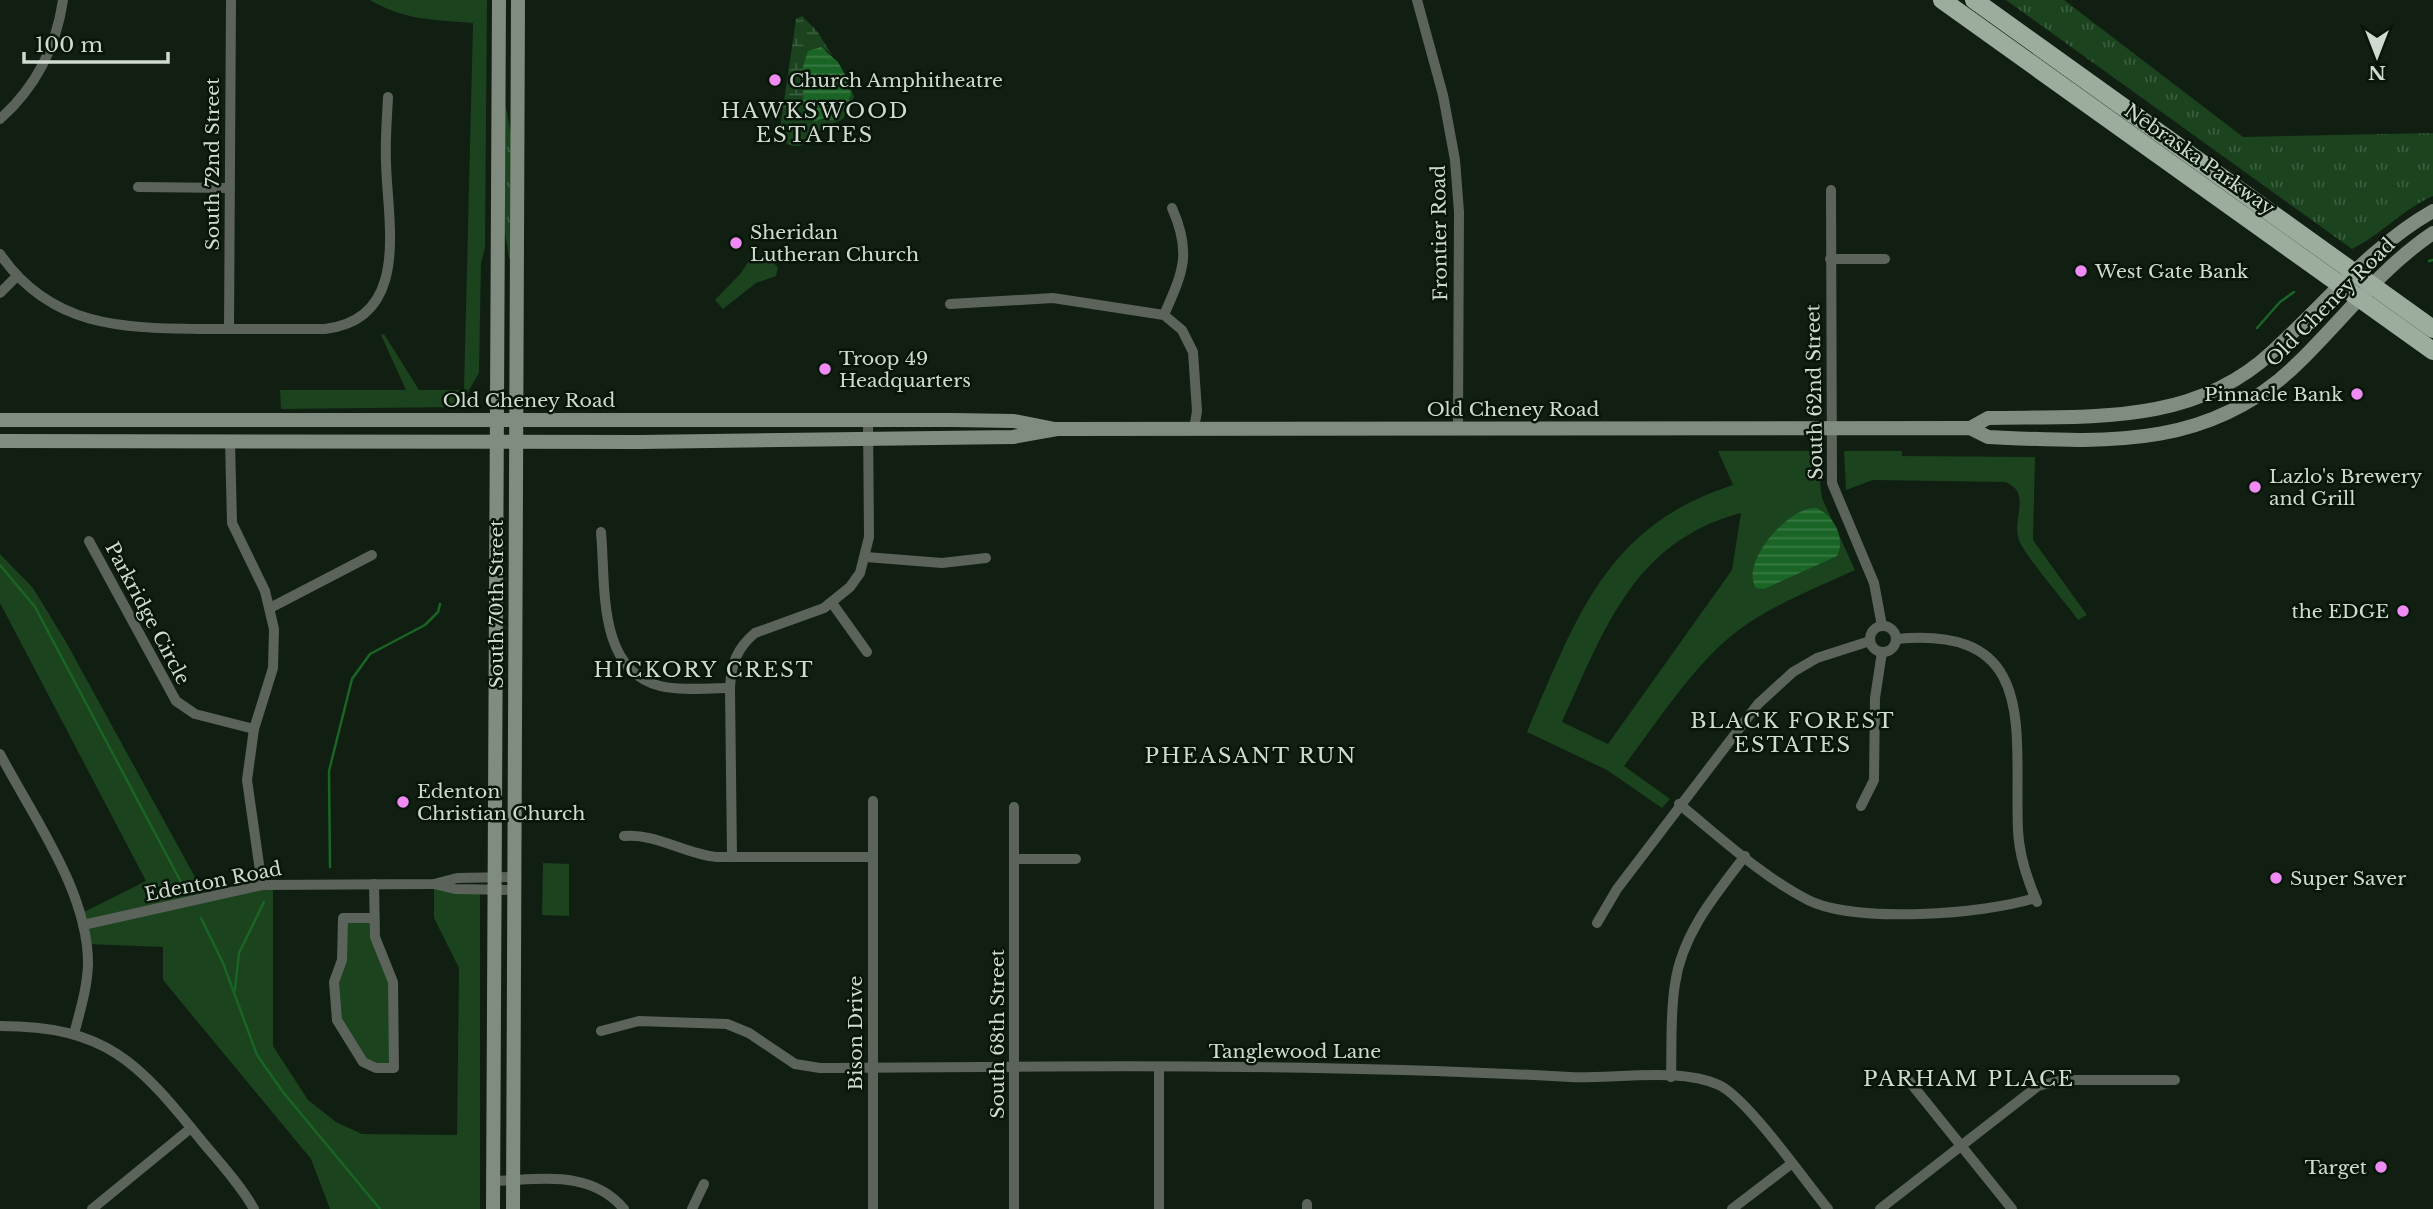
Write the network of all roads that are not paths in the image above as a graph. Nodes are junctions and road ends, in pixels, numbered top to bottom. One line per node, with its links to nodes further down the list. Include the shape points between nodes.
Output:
1 (63, 0): 9 (street, via 48,57 26,93)
2 (231, 0): 11 (street, South 72nd Street)
3 (499, 0): 29 (main road, South 70th Street)
4 (518, 0): 30 (main road, South 70th Street)
5 (1417, 0): 33 (street, Frontier Road, via 1455,160)
6 (1942, 0): 21 (main road, Nebraska Parkway)
7 (1974, 0): 19 (main road, Nebraska Parkway)
8 (388, 97): 27 (street, via 391,237 375,301 358,317 337,327)
9 (0, 120)
10 (138, 187): 11 (street)
11 (230, 188): 27 (street, South 72nd Street)
12 (1831, 190): 17 (street, South 62nd Street)
13 (1172, 208): 25 (street, via 1183,232 1185,255)
14 (2433, 211): 19 (main road, Old Cheney Road)
15 (2433, 233): 22 (main road, Old Cheney Road)
16 (0, 254): 20 (street)
17 (1830, 259): 18 (street); 34 (street, South 62nd Street)
18 (1885, 260)
19 (2356, 272): 21 (main road, Old Cheney Road); 22 (main road, Nebraska Parkway)
20 (17, 276): 23 (street); 27 (street, via 57,306 102,324)
21 (2342, 285): 22 (main road, Nebraska Parkway); 35 (main road, Old Cheney Road, via 2253,368 2197,399 2129,415 1988,418)
22 (2366, 292): 26 (main road, Nebraska Parkway); 28 (main road, Nebraska Parkway); 35 (main road, Old Cheney Road, via 2278,381 2241,406 2198,425 2119,440 1988,437)
23 (0, 293)
24 (950, 304): 25 (street, via 1054,298)
25 (1164, 315): 37 (street, via 1182,330 1193,352)
26 (2433, 328)
27 (229, 329)
28 (2433, 351)
29 (496, 419): 30 (main road, Old Cheney Road); 31 (main road, Old Cheney Road); 41 (main road, South 70th Street)
30 (515, 419): 32 (main road, Old Cheney Road); 42 (main road, South 70th Street)
31 (0, 420)
32 (868, 420): 36 (main road, Old Cheney Road, via 1014,421); 38 (street)
33 (1458, 428): 34 (main road, Old Cheney Road); 37 (main road, Old Cheney Road)
34 (1830, 428): 35 (main road, Old Cheney Road); 50 (street, South 62nd Street, via 1833,489 1871,575)
35 (1970, 428)
36 (1057, 429): 37 (main road, Old Cheney Road); 38 (main road, Old Cheney Road, via 1023,437)
37 (1194, 429)
38 (869, 438): 42 (main road, Old Cheney Road); 46 (street)
39 (0, 440): 40 (main road, Old Cheney Road)
40 (230, 441): 41 (main road, Old Cheney Road); 49 (street, via 232,523)
41 (495, 442): 42 (main road, Old Cheney Road); 70 (main road, South 70th Street)
42 (515, 442): 68 (main road, South 70th Street)
43 (601, 532): 55 (street, via 610,635 621,660 638,676 660,686)
44 (89, 541): 56 (street, Parkridge Circle, via 176,701 195,713)
45 (372, 555): 49 (street)
46 (866, 557): 47 (street, via 942,563); 48 (street, via 857,578)
47 (986, 558)
48 (832, 603): 53 (street); 55 (street, via 765,628 746,641 733,661)
49 (270, 608): 56 (street, via 273,667)
50 (1882, 625): 51 (street, via 1890,628); 52 (street, via 1874,629)
51 (1896, 639): 54 (street, via 1890,650); 63 (street, via 1962,641 1977,648 1999,671 2018,726 2018,832 2022,865 2037,901 1960,912 1853,911 1810,901)
52 (1870, 641): 54 (street); 59 (street, via 1817,658 1776,685)
53 (867, 652)
54 (1882, 652): 60 (street, via 1875,698 1874,780)
55 (730, 688): 64 (street)
56 (254, 729): 71 (street, via 248,793)
57 (0, 754): 74 (street, via 69,883)
58 (873, 801): 65 (street, Bison Drive)
59 (1679, 804): 63 (street); 73 (street, via 1616,888)
60 (1861, 806)
61 (1014, 807): 66 (street, South 68th Street)
62 (624, 836): 64 (street, via 650,839 693,854)
63 (1745, 856): 82 (street, via 1704,909 1682,956 1672,1006)
64 (732, 857): 65 (street)
65 (872, 857): 78 (street, Bison Drive)
66 (1014, 859): 67 (street); 80 (street, South 68th Street)
67 (1076, 859)
68 (515, 883): 70 (street, Edenton Road); 88 (main road, South 70th Street)
69 (374, 884): 70 (street, Edenton Road, via 434,884 449,879); 71 (street, Edenton Road); 72 (street)
70 (495, 884): 87 (main road, South 70th Street)
71 (262, 886): 74 (street, Edenton Road)
72 (374, 919): 72 (street, via 374,937 393,982 394,1068 363,1062 335,1012 334,982 343,956 343,918)
73 (1598, 923)
74 (83, 925): 77 (street, via 86,983)
75 (0, 1026): 77 (street)
76 (601, 1031): 78 (street, Tanglewood Lane, via 639,1021 727,1024 749,1033 794,1064)
77 (74, 1034): 84 (street, via 108,1048 141,1070)
78 (873, 1068): 80 (street, Tanglewood Lane); 96 (street, Bison Drive)
79 (1159, 1068): 80 (street, Tanglewood Lane); 82 (street, Tanglewood Lane, via 1404,1068 1585,1078); 98 (street)
80 (1014, 1069): 97 (street, South 68th Street)
81 (1905, 1076): 85 (street)
82 (1671, 1077): 86 (street, Tanglewood Lane, via 1717,1084 1742,1102)
83 (2175, 1080): 85 (street, via 2049,1082 2028,1092)
84 (191, 1128): 90 (street); 91 (street)
85 (1962, 1144): 101 (street); 102 (street)
86 (1791, 1164): 99 (street); 100 (street)
87 (493, 1181): 88 (street); 92 (main road, South 70th Street)
88 (513, 1181): 93 (main road, South 70th Street); 94 (street, via 585,1182 606,1191)
89 (704, 1184): 95 (street)
90 (92, 1209)
91 (254, 1209)
92 (494, 1209)
93 (513, 1209)
94 (624, 1209)
95 (692, 1209)
96 (873, 1209)
97 (1014, 1209)
98 (1159, 1209)
99 (1732, 1209)
100 (1828, 1209)
101 (1880, 1209)
102 (2012, 1209)

